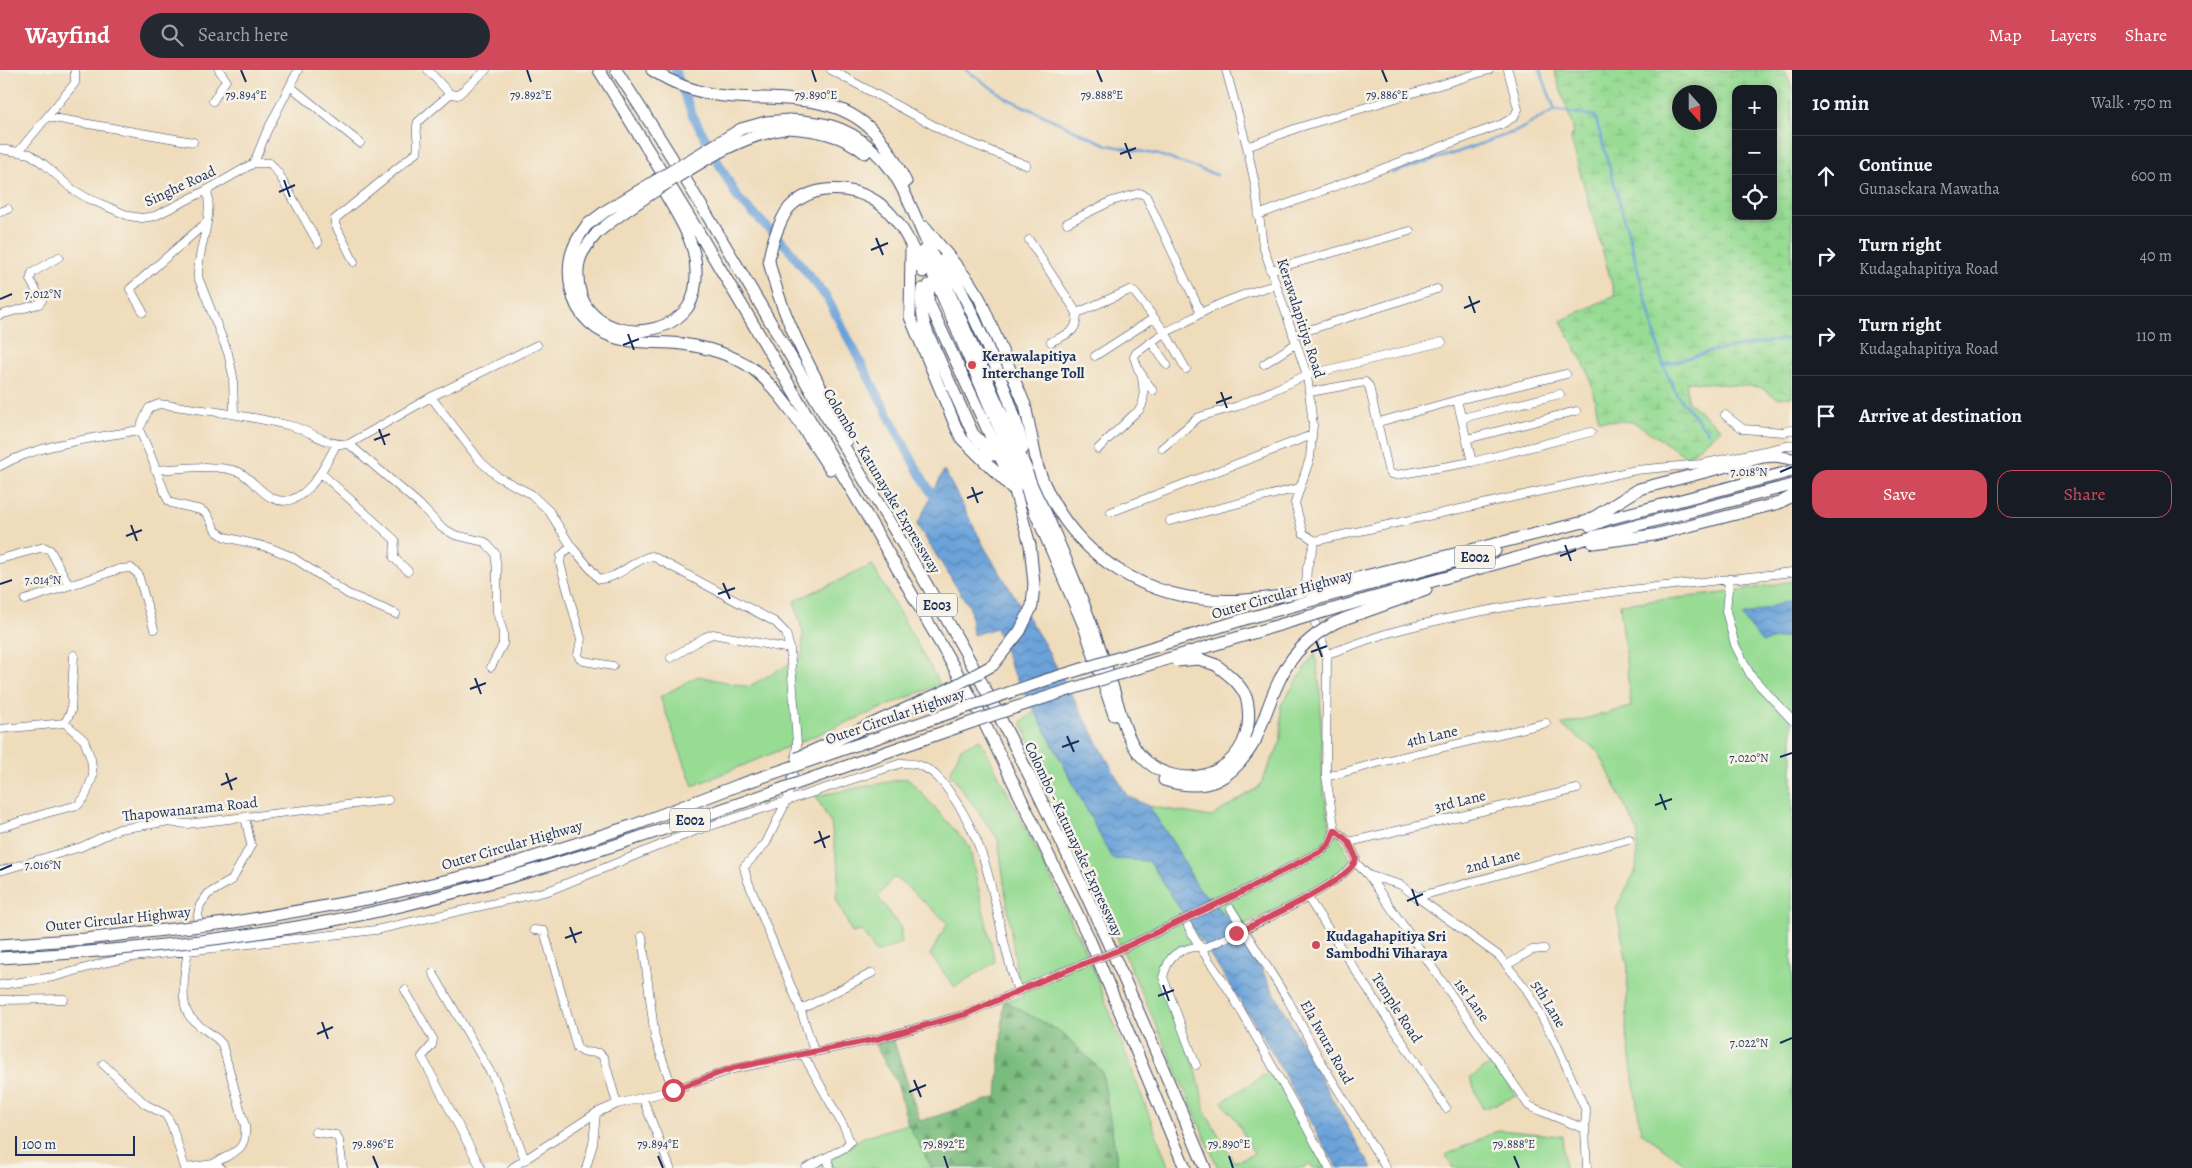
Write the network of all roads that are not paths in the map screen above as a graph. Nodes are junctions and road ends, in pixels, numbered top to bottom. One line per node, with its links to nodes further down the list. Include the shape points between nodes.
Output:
1 (75, 70): 16 (street, via 75,83)
2 (218, 70): 15 (street, via 226,80)
3 (298, 70): 13 (street)
4 (428, 70): 14 (street)
5 (486, 70): 14 (street, via 458,95)
6 (598, 70): 17 (highway, bridge, via 685,230 694,251 694,295 684,312 661,327 626,332 600,322 587,310 576,273 581,252 616,216 697,164 730,146); 107 (highway, Colombo - Katunayake Expressway / E003, via 699,233)
7 (616, 70): 102 (highway, Colombo - Katunayake Expressway / E003, via 688,183)
8 (652, 70): 29 (highway, via 671,82 694,90 833,105 861,121 891,154)
9 (831, 70): 24 (street, via 953,136)
10 (1226, 70): 20 (street, Kerawalapitiya Road)
11 (1490, 70): 20 (street, via 1297,128)
12 (1508, 70): 26 (street, via 1518,109 1514,117 1502,124)
13 (290, 86): 19 (street); 23 (street)
14 (450, 94): 37 (street, via 418,122 417,152 335,219)
15 (213, 101)
16 (48, 117): 18 (street); 22 (street)
17 (788, 124): 86 (highway, via 840,137 862,150 890,180); 89 (highway, via 831,124 851,134 883,161 898,180); 107 (highway, bridge, via 766,122 741,129 587,225 574,242 568,272 573,299 581,315 594,328 624,340 681,343 734,359 753,369 774,389 796,419)
18 (193, 142)
19 (360, 143)
20 (1248, 148): 26 (street, Kerawalapitiya Road)
21 (0, 149): 22 (street, Singhe Road)
22 (19, 151): 25 (street, Singhe Road, via 45,164 87,198 129,216 155,216)
23 (254, 163): 25 (street, Singhe Road); 32 (street, via 270,163)
24 (1026, 165)
25 (207, 190): 27 (street)
26 (1258, 215): 38 (street, Kerawalapitiya Road)
27 (208, 222): 44 (street, via 130,289); 69 (street, via 198,277 228,353)
28 (1067, 223): 46 (street, via 1112,201 1140,193 1146,196)
29 (925, 227): 34 (highway); 89 (highway, via 980,299 1025,404)
30 (1410, 231): 38 (street)
31 (1029, 240): 45 (street)
32 (318, 243)
33 (911, 245): 36 (highway); 97 (highway, via 910,317 956,426 962,439); 102 (highway, via 904,229 873,199 858,192 823,190 792,204 780,224 769,260 780,305)
34 (934, 246): 89 (highway); 89 (highway, via 965,285 1020,406)
35 (59, 257): 47 (street, via 32,273 30,280 42,300 38,304)
36 (918, 260): 39 (highway); 97 (highway, via 914,302 921,331 966,435)
37 (354, 262)
38 (1270, 270): 40 (street, Kerawalapitiya Road)
39 (924, 273): 41 (highway); 83 (highway, via 920,302 922,319 973,434)
40 (1275, 284): 46 (street); 50 (street, Kerawalapitiya Road)
41 (929, 285): 43 (highway); 86 (highway, via 990,422)
42 (1437, 289): 50 (street)
43 (928, 301): 83 (highway, via 929,316 953,373 978,431); 97 (highway)
44 (143, 312)
45 (1077, 313): 48 (street, via 1130,290); 51 (street, via 1074,329)
46 (1201, 313): 49 (street, via 1182,326)
47 (0, 315)
48 (1154, 318): 49 (street); 56 (street)
49 (1165, 332): 53 (street); 59 (street)
50 (1293, 335): 54 (street, Kerawalapitiya Road)
51 (1050, 342)
52 (1442, 342): 62 (street)
53 (1152, 343): 58 (street); 61 (street, via 1134,357)
54 (1295, 344): 57 (street); 62 (street, Kerawalapitiya Road)
55 (537, 345): 66 (street)
56 (1095, 356)
57 (1264, 364)
58 (1167, 365)
59 (1186, 369)
60 (1566, 374): 67 (street)
61 (1142, 376): 63 (street); 82 (street, via 1144,399 1138,412)
62 (1307, 376): 64 (street, Kerawalapitiya Road); 81 (street, via 1238,406 1199,417)
63 (1153, 391)
64 (1310, 392): 72 (street, via 1365,382 1369,386); 76 (street, Kerawalapitiya Road)
65 (1560, 394): 71 (street)
66 (431, 397): 78 (street); 105 (street, via 481,462 498,477 531,494 549,511)
67 (1456, 400): 71 (street); 72 (street)
68 (1576, 411): 77 (street)
69 (234, 413): 73 (street, via 158,404 150,408); 79 (street, via 294,426)
70 (1725, 415): 74 (street, via 1743,429)
71 (1462, 418): 77 (street)
72 (1378, 422): 85 (street, via 1391,474)
73 (139, 430): 87 (street, via 41,449 19,455); 90 (street)
74 (1792, 430)
75 (1591, 432): 85 (street)
76 (1312, 435): 95 (street, Kerawalapitiya Road, via 1310,458); 99 (street)
77 (1467, 438): 85 (street)
78 (349, 444): 79 (street); 122 (street, via 441,527 454,535 485,542 495,553 497,612 503,644)
79 (336, 445): 92 (street)
80 (1792, 445): 104 (street, via 1700,464 1636,470)
81 (1162, 448)
82 (1098, 449)
83 (994, 455): 97 (highway)
84 (1792, 459): 103 (highway, via 1763,457 1639,489)
85 (1472, 462)
86 (1015, 463): 114 (highway, bridge, via 1084,626 1122,738 1144,769 1160,779 1182,786 1204,785 1225,776 1242,761 1255,741 1271,696 1292,657 1302,645)
87 (0, 466)
88 (1792, 466): 100 (highway, via 1643,503); 103 (highway, via 1770,463 1648,493)
89 (1033, 469): 111 (highway, bridge, via 1072,531 1109,566 1148,586 1190,598 1245,600); 123 (highway, bridge, via 1098,636 1129,738 1139,754 1153,767 1169,775 1204,776 1221,768 1246,739 1249,716 1246,697 1234,678 1216,665 1198,659 1179,661)
90 (155, 470): 92 (street, via 217,468 239,472 273,498 286,501 311,487); 115 (street, via 171,503 201,510 207,514 216,531 225,537 292,557 348,594)
91 (1792, 471): 100 (highway, Outer Circular Highway / E002)
92 (321, 472): 108 (street, via 395,540 394,558)
93 (1792, 478): 103 (highway)
94 (1792, 485): 103 (highway, Outer Circular Highway / E002)
95 (1298, 488): 101 (street); 104 (street, Kerawalapitiya Road, via 1295,503 1300,526 1303,533)
96 (1792, 490): 103 (highway, via 1617,534)
97 (1015, 491): 129 (highway, bridge, via 1030,545 1034,584 1032,606 1020,632 993,665 947,690)
98 (1792, 496): 114 (highway, via 1779,503 1654,535 1596,542 1554,552)
99 (1111, 512)
100 (1608, 519): 103 (highway, Outer Circular Highway / E002)
101 (1170, 521)
102 (890, 524): 187 (highway, Colombo - Katunayake Expressway / E003, via 977,673 1042,802 1148,1033)
103 (1592, 527): 111 (highway, Outer Circular Highway / E002); 114 (highway, Outer Circular Highway / E002)
104 (1315, 541): 118 (street, via 1307,568 1306,586 1309,607)
105 (571, 546): 117 (street, via 599,579 607,579 641,557 652,556 776,622 786,633); 121 (street, via 561,556 560,563 581,639 578,655 584,661)
106 (0, 559): 112 (street, via 44,547 50,550)
107 (895, 566): 186 (highway, Colombo - Katunayake Expressway / E003, via 975,704 1084,929)
108 (408, 571)
109 (1792, 572): 110 (street)
110 (1729, 579): 118 (street, via 1611,591 1447,618 1390,632); 124 (street, via 1726,611 1735,645 1751,676)
111 (1355, 584): 129 (highway, Outer Circular Highway / E002, bridge, via 1046,680)
112 (69, 585): 113 (street); 116 (street, via 131,568 138,574)
113 (25, 600)
114 (1363, 606): 123 (highway, Outer Circular Highway / E002, bridge)
115 (396, 614)
116 (154, 629)
117 (790, 649): 120 (street, via 710,635); 132 (street, via 796,744)
118 (1327, 654): 128 (street)
119 (74, 655): 125 (street, via 71,711)
120 (671, 658)
121 (613, 666)
122 (491, 668)
123 (1052, 694): 153 (highway, Outer Circular Highway / E002, bridge, via 638,838 512,878 298,926 174,944)
124 (1792, 720)
125 (65, 723): 127 (street); 134 (street, via 84,740 91,758 93,776 85,797 78,805)
126 (1546, 723): 128 (street, 4th Lane)
127 (0, 729)
128 (1326, 777): 135 (street)
129 (739, 785): 148 (highway, Outer Circular Highway / E002, bridge, via 634,825 503,866 372,898 235,922)
130 (1577, 789): 137 (street, 3rd Lane)
131 (388, 800): 133 (street, Thapowanarama Road)
132 (787, 800): 151 (street, via 695,831 548,892 376,930); 159 (street, via 902,763 921,765 940,778 980,843); 162 (street, via 766,842 744,867)
133 (245, 817): 139 (street, Thapowanarama Road, via 187,824 165,822 119,829 81,847); 151 (street, via 251,845 232,880 208,894 200,905)
134 (0, 828)
135 (1335, 830): 137 (street); 159 (street, bridge, via 1323,850 1238,894 1119,950)
136 (1629, 839): 141 (street, 2nd Lane)
137 (1349, 842): 138 (street)
138 (1356, 863): 140 (street, 1st Lane); 142 (street)
139 (0, 871)
140 (1368, 875): 141 (street, via 1401,884); 172 (street, 1st Lane, via 1528,1106)
141 (1417, 897): 154 (street, 5th Lane)
142 (1308, 898): 146 (street); 170 (street, Temple Road)
143 (1231, 909): 146 (street, Ela Iwura Road)
144 (1188, 926): 149 (street)
145 (534, 930): 169 (street, via 544,930 577,1048 583,1052 599,1052 604,1058)
146 (1240, 931): 149 (street); 189 (street, Ela Iwura Road, via 1288,1000 1321,1062)
147 (642, 936): 167 (street, via 655,1038)
148 (0, 945)
149 (1201, 947): 166 (street, via 1174,956 1163,977); 188 (street, via 1269,1057)
150 (1544, 948): 154 (street, via 1532,950)
151 (201, 949): 152 (street)
152 (188, 950): 157 (street, via 103,962 54,977); 176 (street, via 185,1006 189,1017 222,1044 245,1126 246,1139 242,1148)
153 (0, 958)
154 (1507, 965): 172 (street, 5th Lane, via 1527,990 1555,1041 1586,1111)
155 (433, 973): 175 (street, via 496,1082)
156 (872, 973): 162 (street)
157 (2, 984): 161 (street)
158 (405, 990): 180 (street, via 433,1039 422,1056)
159 (1018, 991): 163 (street, via 966,1014 877,1039)
160 (64, 999): 161 (street)
161 (1, 1000)
162 (800, 1010): 163 (street)
163 (814, 1051): 164 (street)
164 (804, 1054): 167 (street, via 733,1068); 174 (street, via 850,1142)
165 (103, 1064): 177 (street, via 145,1104 166,1115)
166 (1196, 1065)
167 (673, 1090): 168 (street)
168 (643, 1099): 169 (street); 183 (street)
169 (617, 1104): 171 (street)
170 (1446, 1108)
171 (596, 1113): 175 (street); 182 (street, via 593,1144)
172 (1585, 1129): 190 (street, 5th Lane)
173 (315, 1132): 179 (street, via 336,1135)
174 (827, 1157): 184 (street); 185 (street)
175 (524, 1160): 181 (street)
176 (213, 1164): 177 (street); 178 (street)
177 (186, 1168)
178 (222, 1168)
179 (342, 1168)
180 (481, 1168)
181 (512, 1168)
182 (586, 1168)
183 (670, 1168)
184 (806, 1168)
185 (830, 1168)
186 (1186, 1168)
187 (1205, 1168)
188 (1329, 1168)
189 (1386, 1168)
190 (1588, 1168)

